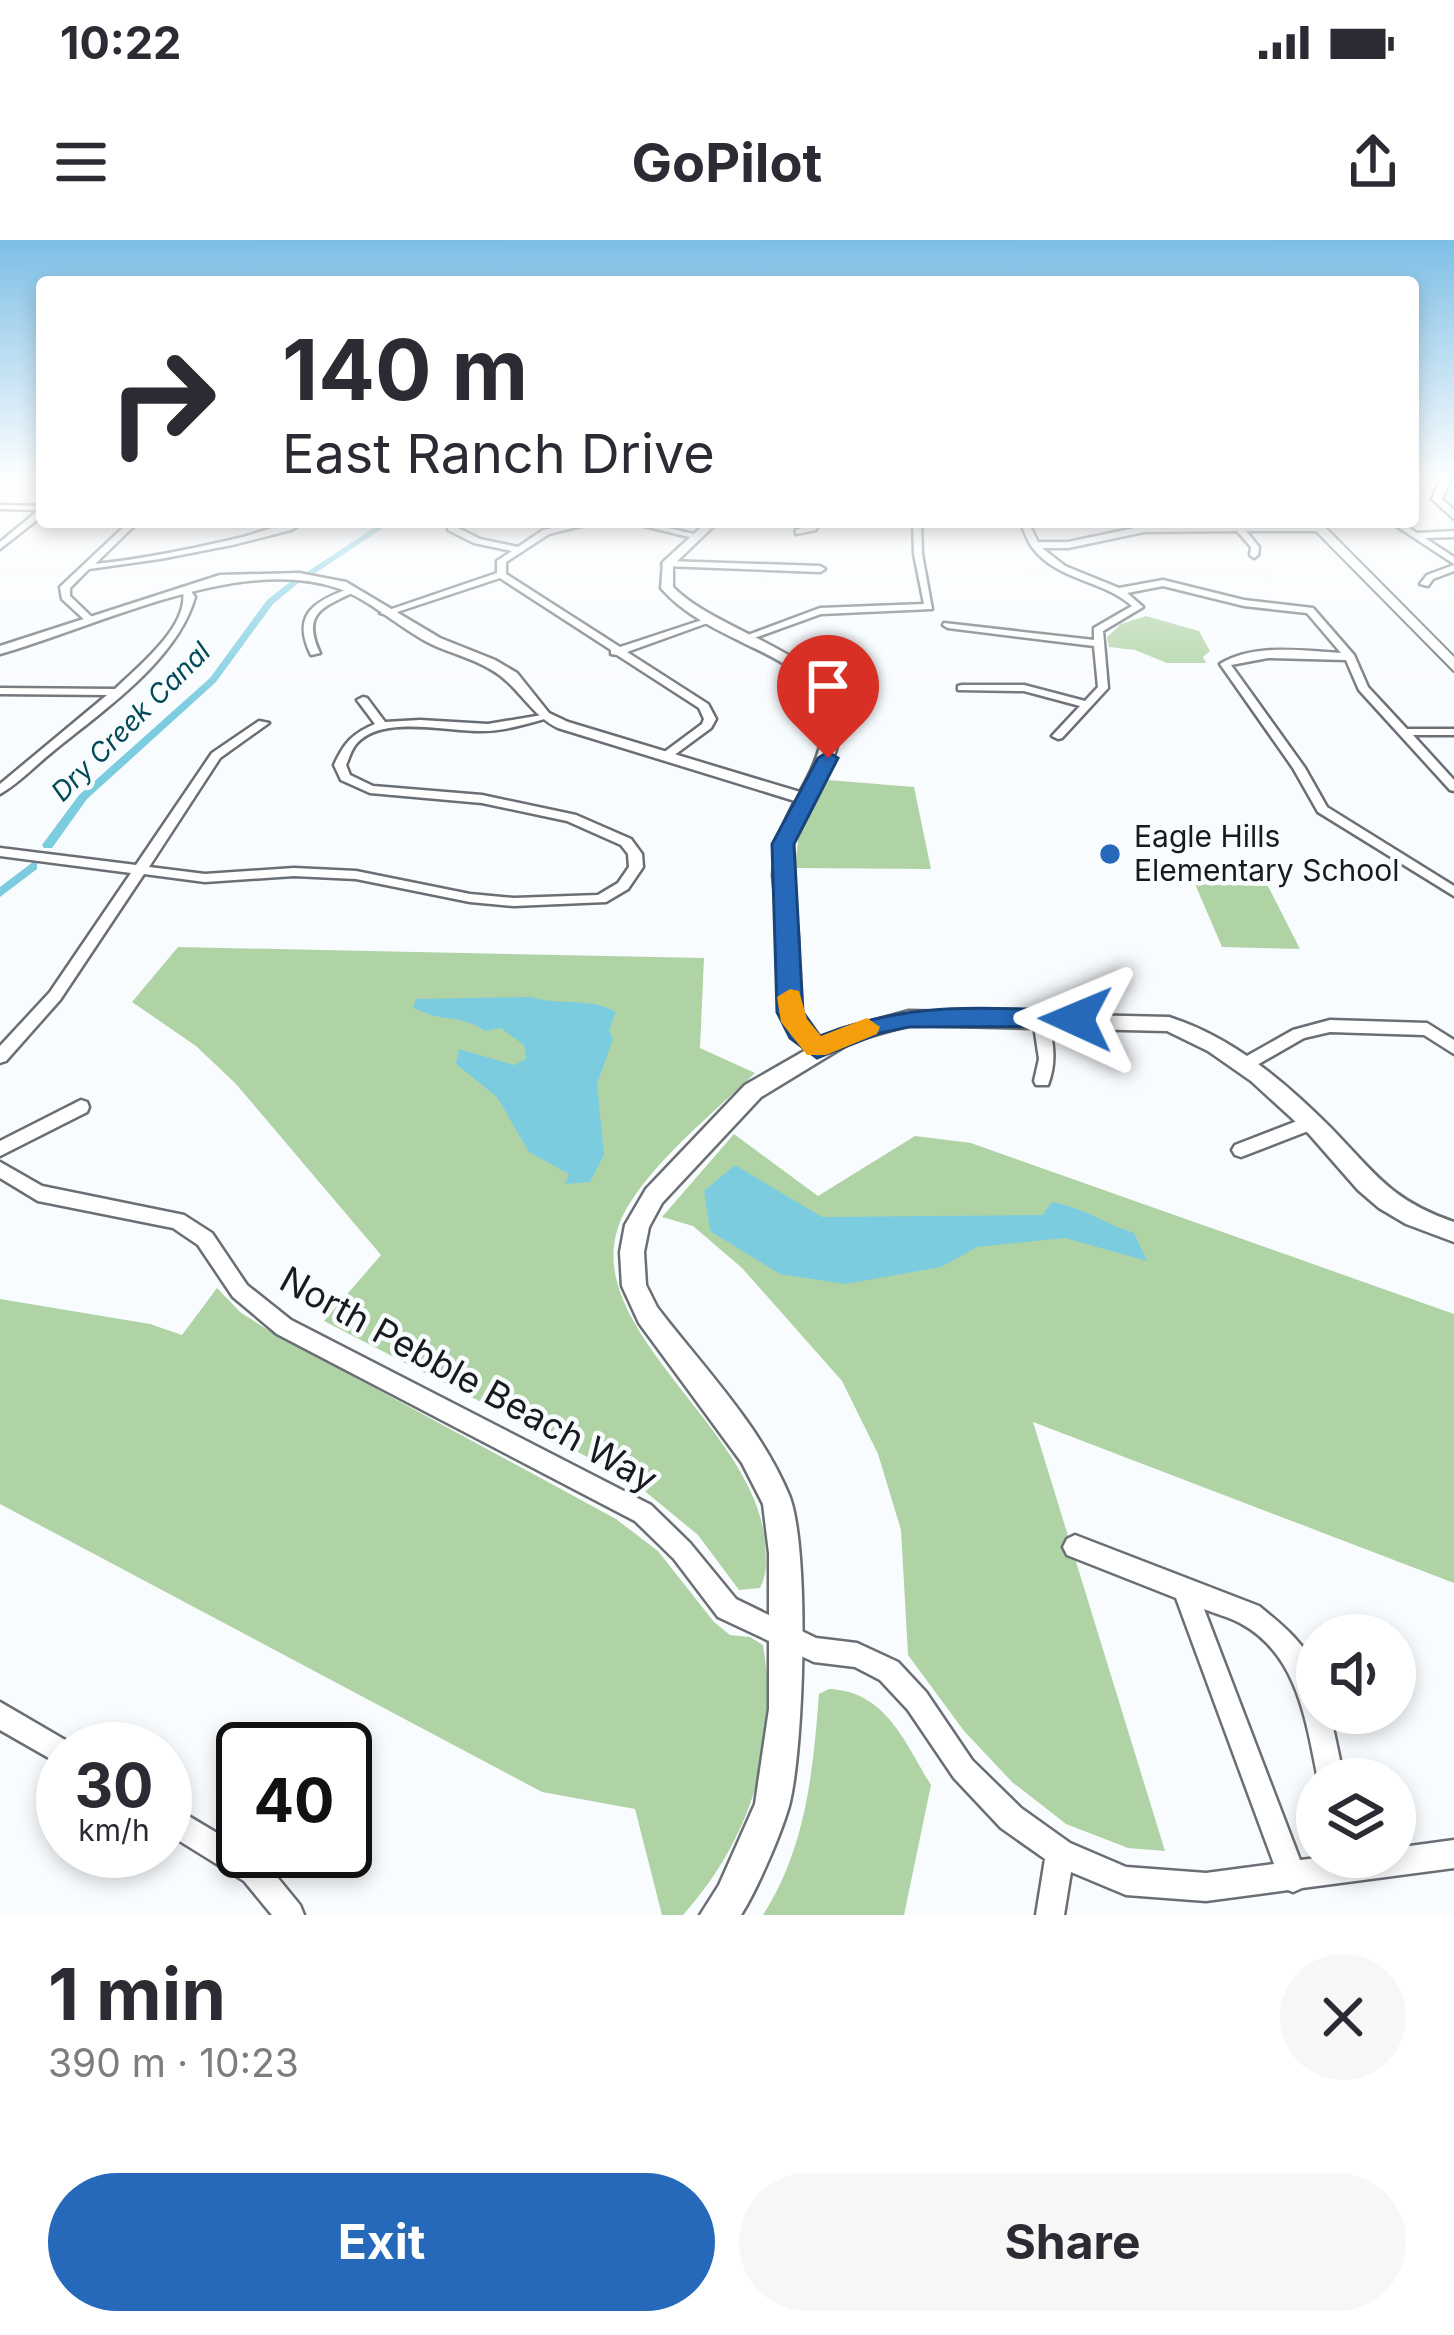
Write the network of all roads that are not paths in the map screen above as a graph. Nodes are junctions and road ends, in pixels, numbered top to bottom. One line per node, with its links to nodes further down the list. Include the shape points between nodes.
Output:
1 (99, 554): 10 (street)
2 (160, 554): 10 (street)
3 (511, 554): 12 (street)
4 (678, 554): 8 (street)
5 (917, 554): 21 (street, via 927,608 811,613)
6 (1045, 554): 16 (street)
7 (1345, 554): 27 (main road)
8 (667, 564): 11 (street); 19 (street, via 667,589)
9 (1454, 564): 13 (street)
10 (85, 567): 18 (street, via 64,592)
11 (820, 569)
12 (501, 575): 17 (street); 24 (street)
13 (1425, 584)
14 (185, 589): 15 (street, via 266,574); 18 (street); 32 (street, via 188,617)
15 (351, 591): 17 (street); 25 (street, via 324,601 308,622)
16 (1115, 592): 22 (street, via 1138,607 1098,630); 26 (street, via 1162,583 1303,608)
17 (385, 613): 35 (street, via 512,676)
18 (91, 621): 23 (street)
19 (708, 621): 21 (street); 24 (street)
20 (947, 626): 22 (street)
21 (742, 640): 29 (street)
22 (1096, 643): 34 (street, via 1105,681)
23 (0, 650)
24 (614, 652): 42 (street, via 708,711 707,726)
25 (314, 653)
26 (1350, 657): 40 (street, via 1363,688); 48 (street, via 1289,655 1228,661 1226,668 1322,809)
27 (1454, 666)
28 (836, 670): 29 (street)
29 (810, 677): 45 (street, via 829,698 833,734)
30 (962, 688): 34 (street, via 1024,688)
31 (0, 691): 32 (street)
32 (116, 692): 44 (street)
33 (363, 700): 37 (street)
34 (1087, 705): 39 (street)
35 (544, 716): 37 (street, via 485,728); 42 (street)
36 (263, 724): 47 (street, via 216,756)
37 (383, 727): 47 (street, via 343,752 345,777 571,818 626,842 635,854 632,876 601,898 514,902 356,874 205,878)
38 (1454, 732): 40 (street)
39 (1058, 736)
40 (1408, 737): 41 (street); 43 (street)
41 (1454, 742)
42 (665, 756): 45 (street)
43 (1454, 788)
44 (0, 790)
45 (803, 798): 50 (street, via 781,871 790,1012)
46 (0, 852): 47 (street)
47 (142, 867): 52 (street, via 55,996)
48 (1454, 892)
49 (1041, 1019): 50 (street, via 909,1018); 53 (street, via 1169,1024); 54 (street)
50 (817, 1048): 63 (street, via 753,1091 654,1196 632,1252 634,1286 648,1315 752,1453 777,1502)
51 (1454, 1048): 53 (street, via 1427,1029 1330,1026)
52 (0, 1057)
53 (1244, 1065): 56 (street)
54 (1042, 1081)
55 (81, 1106): 57 (street)
56 (1310, 1123): 58 (street); 60 (street, via 1378,1195)
57 (0, 1149)
58 (1240, 1150)
59 (0, 1169): 63 (street, North Pebble Beach Way, via 38,1193 177,1221 206,1239 240,1291 284,1327 643,1513 727,1607)
60 (1454, 1232)
61 (1075, 1547): 62 (street)
62 (1186, 1593): 66 (street, via 1250,1615 1297,1654); 72 (street)
63 (784, 1636): 68 (street, North Pebble Beach Way, via 890,1671 964,1769); 74 (street, via 785,1709 772,1805)
64 (0, 1714): 65 (street)
65 (36, 1737)
66 (1326, 1758)
67 (192, 1833): 73 (street, via 254,1871)
68 (1060, 1853): 72 (street, North Pebble Beach Way, via 1126,1881 1170,1886); 75 (street)
69 (1454, 1853): 70 (street, North Pebble Beach Way)
70 (1416, 1856)
71 (1296, 1877): 72 (street, North Pebble Beach Way)
72 (1293, 1878)
73 (290, 1915)
74 (718, 1915)
75 (1050, 1915)

